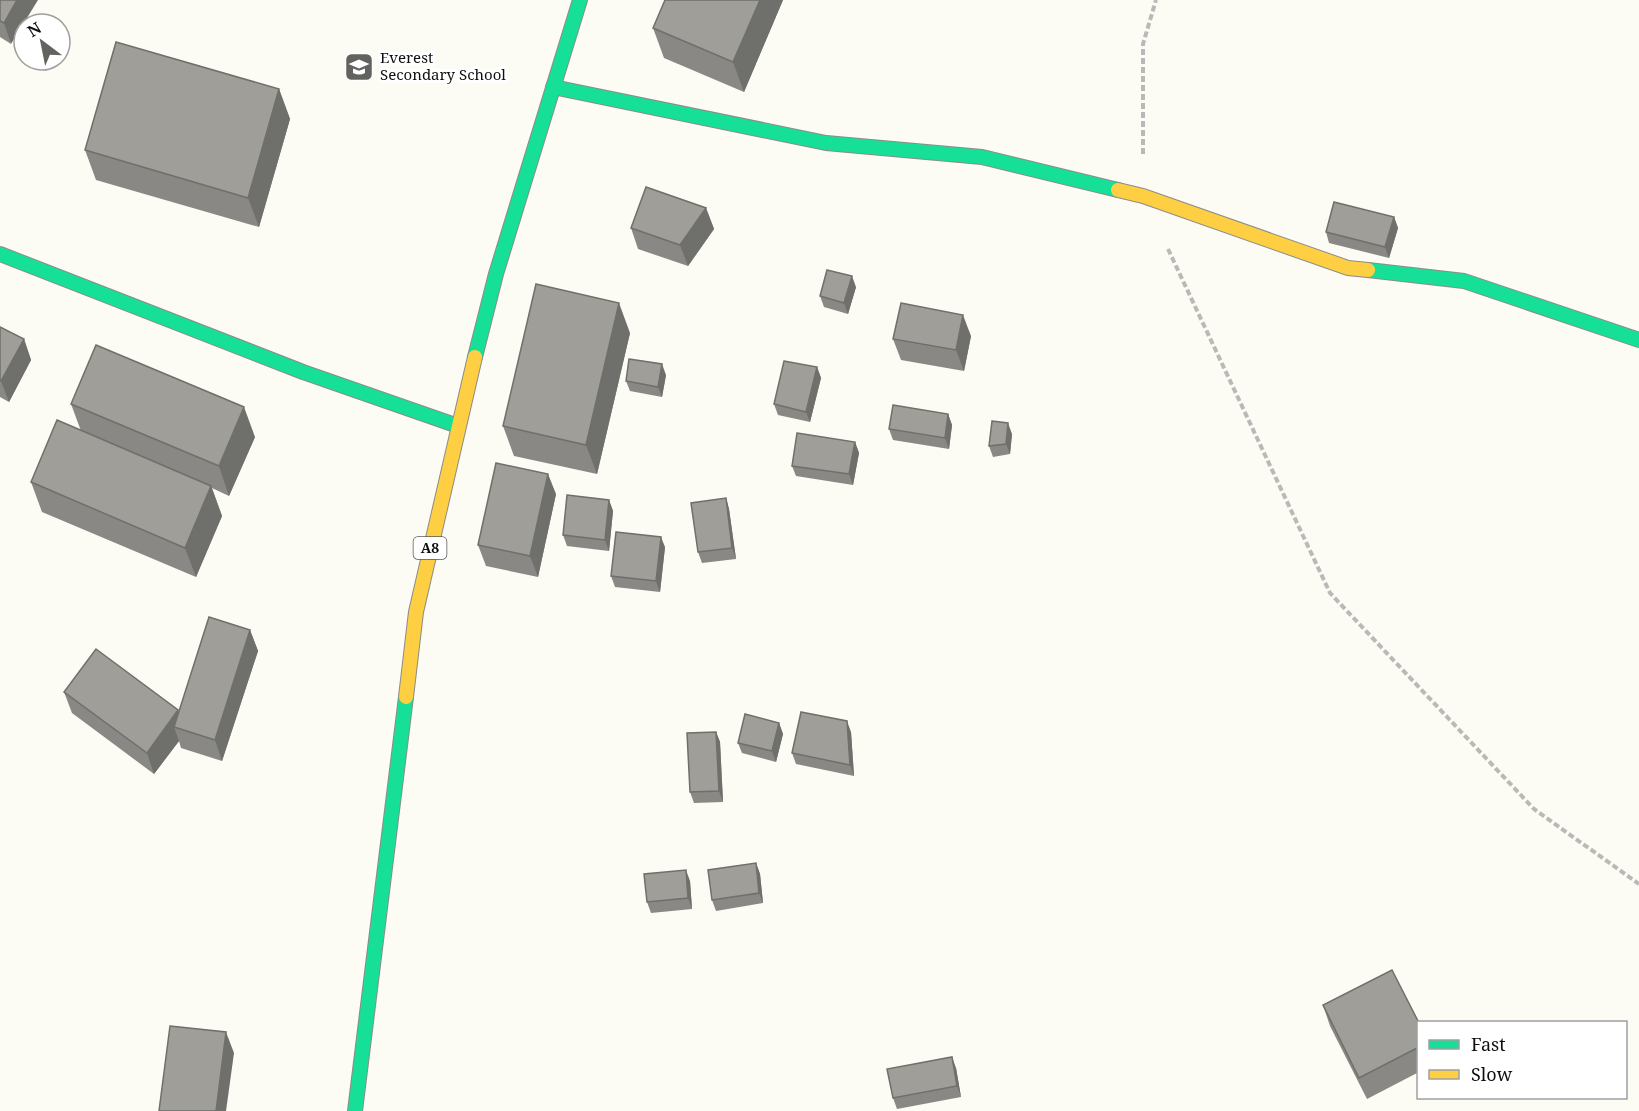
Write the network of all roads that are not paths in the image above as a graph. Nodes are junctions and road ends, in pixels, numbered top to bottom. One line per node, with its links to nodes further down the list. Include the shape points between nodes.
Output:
1 (580, 0): 2 (street, A8)
2 (553, 87): 4 (street, via 826,143 982,157 1143,196 1348,268 1464,281); 5 (street, A8, via 496,274)
3 (0, 254): 5 (street, via 303,372)
4 (1639, 340)
5 (458, 426): 6 (street, A8, via 416,612)
6 (356, 1111)

